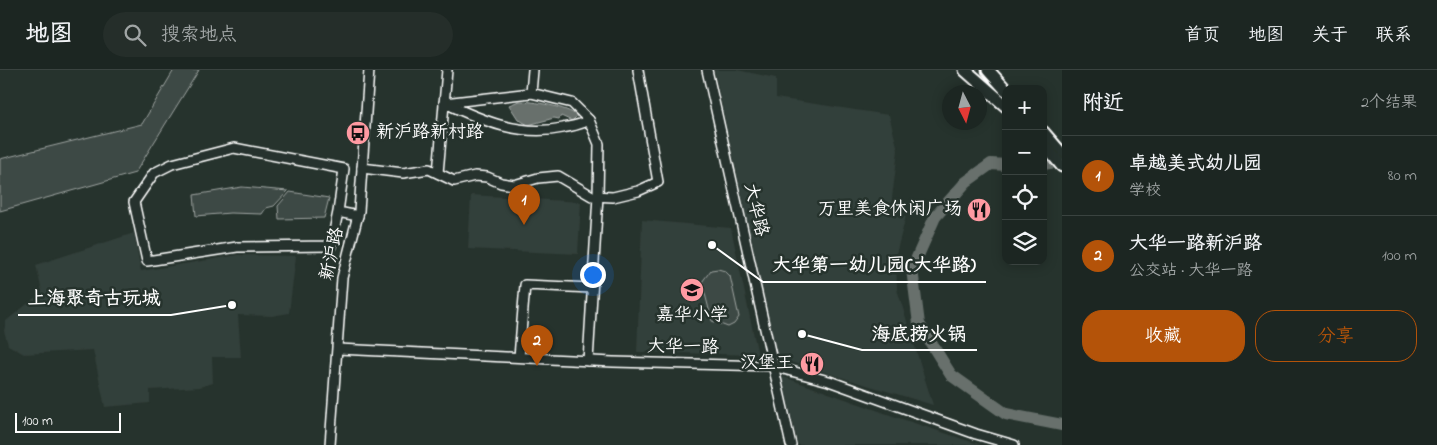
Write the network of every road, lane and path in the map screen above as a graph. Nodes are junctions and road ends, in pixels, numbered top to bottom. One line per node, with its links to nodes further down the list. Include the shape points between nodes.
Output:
1 (369, 70): 17 (street, 新沪路)
2 (447, 70): 11 (street)
3 (533, 70): 9 (street)
4 (638, 70): 19 (street, via 658,182 613,197)
5 (707, 70): 26 (street, 大华路)
6 (965, 70): 10 (main road)
7 (988, 70): 8 (main road)
8 (1002, 86)
9 (531, 93): 11 (street); 12 (street, via 572,103)
10 (1002, 102)
11 (444, 103): 12 (street, via 480,120 531,131 557,129); 18 (street)
12 (589, 120): 19 (street, via 599,144)
13 (1047, 140): 15 (main road)
14 (1047, 141): 16 (main road)
15 (1062, 154)
16 (1062, 166)
17 (362, 168): 18 (street, via 403,173 429,168); 21 (street, 新沪路)
18 (438, 173): 19 (street, via 454,181 475,176 514,185 558,176 572,182 582,192)
19 (598, 196): 22 (street)
20 (338, 212): 20 (street, via 344,169 234,148 172,164 154,174 134,202 147,260 237,247 331,246); 21 (street)
21 (358, 216): 23 (street, 新沪路, via 342,278)
22 (592, 288): 24 (street, via 524,285); 25 (street)
23 (338, 349): 24 (street, 大华一路); 27 (street, 新沪路)
24 (519, 357): 25 (street, 大华一路)
25 (588, 361): 26 (street, 大华一路)
26 (772, 366): 28 (street, 大华路); 29 (street, 大华一路, via 829,381)
27 (330, 445)
28 (791, 445)
29 (1014, 445)

